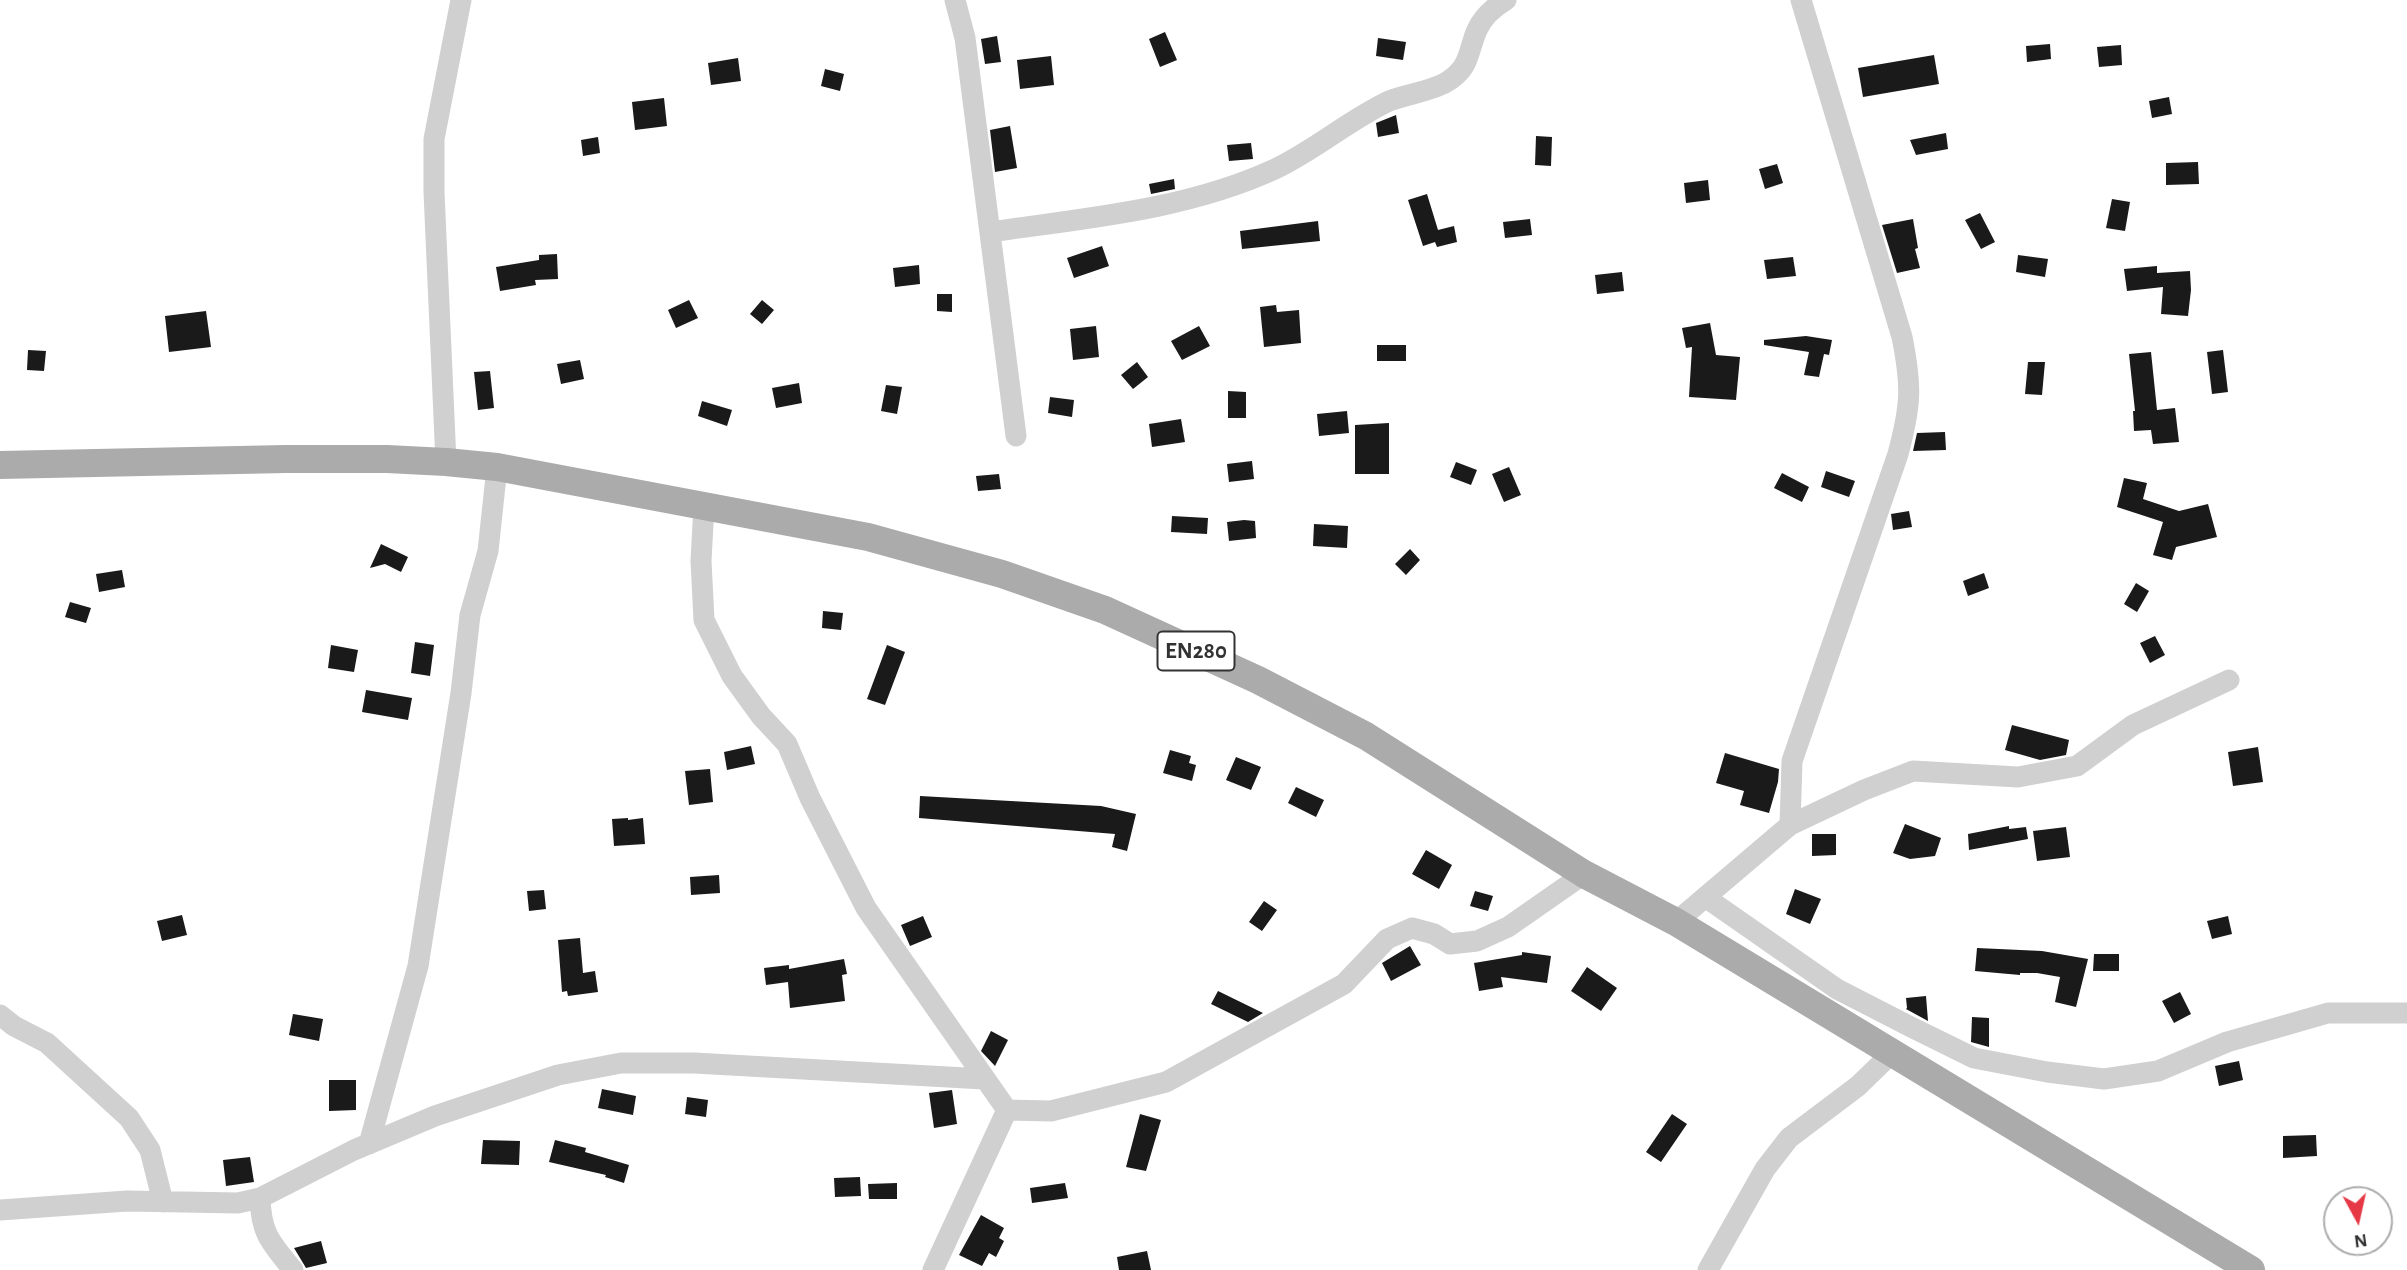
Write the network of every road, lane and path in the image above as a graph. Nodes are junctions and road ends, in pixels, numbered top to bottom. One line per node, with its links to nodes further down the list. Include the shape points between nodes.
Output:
1 (461, 0): 7 (street, via 434,139)
2 (954, 0): 5 (street, via 965,38)
3 (1506, 0): 5 (street, via 1493,8 1477,30 1463,68 1444,83 1389,102 1275,169 1168,205)
4 (1801, 0): 12 (street, via 1902,337 1910,379 1909,412 1898,454 1792,761)
5 (990, 232): 6 (street)
6 (1016, 436)
7 (446, 462): 8 (main road, EN280, via 286,459); 9 (main road, EN280)
8 (0, 465)
9 (497, 467): 10 (main road, EN280); 21 (street, via 488,551 470,615 418,966)
10 (704, 505): 13 (main road, EN280, via 868,537 1002,574 1105,610 1366,736); 19 (street, via 704,620 732,676 787,744 866,908)
11 (2229, 680): 12 (street, via 2133,725 2077,766 2018,777 1913,771)
12 (1790, 825): 14 (street)
13 (1584, 874): 15 (main road, EN280); 20 (street, via 1508,927 1477,941 1450,944 1412,928 1387,939 1344,984 1166,1082 1051,1111)
14 (1705, 897): 15 (street); 16 (street, via 1837,989 1974,1058 2047,1072 2104,1079 2158,1071 2227,1042 2328,1013)
15 (1676, 922): 18 (main road, EN280)
16 (2407, 1013)
17 (0, 1015): 23 (street, via 47,1043 129,1118 150,1150)
18 (1892, 1053): 27 (street, via 1858,1086 1789,1138 1765,1170); 28 (main road, EN280)
19 (984, 1079): 20 (street); 21 (street, via 621,1063 558,1075 435,1116)
20 (1007, 1110): 26 (street)
21 (369, 1144): 22 (street)
22 (260, 1198): 23 (street, via 238,1203); 25 (street, via 261,1220 269,1241)
23 (163, 1202): 24 (street, via 127,1200)
24 (0, 1210)
25 (293, 1270)
26 (933, 1270)
27 (1708, 1270)
28 (2251, 1270)

